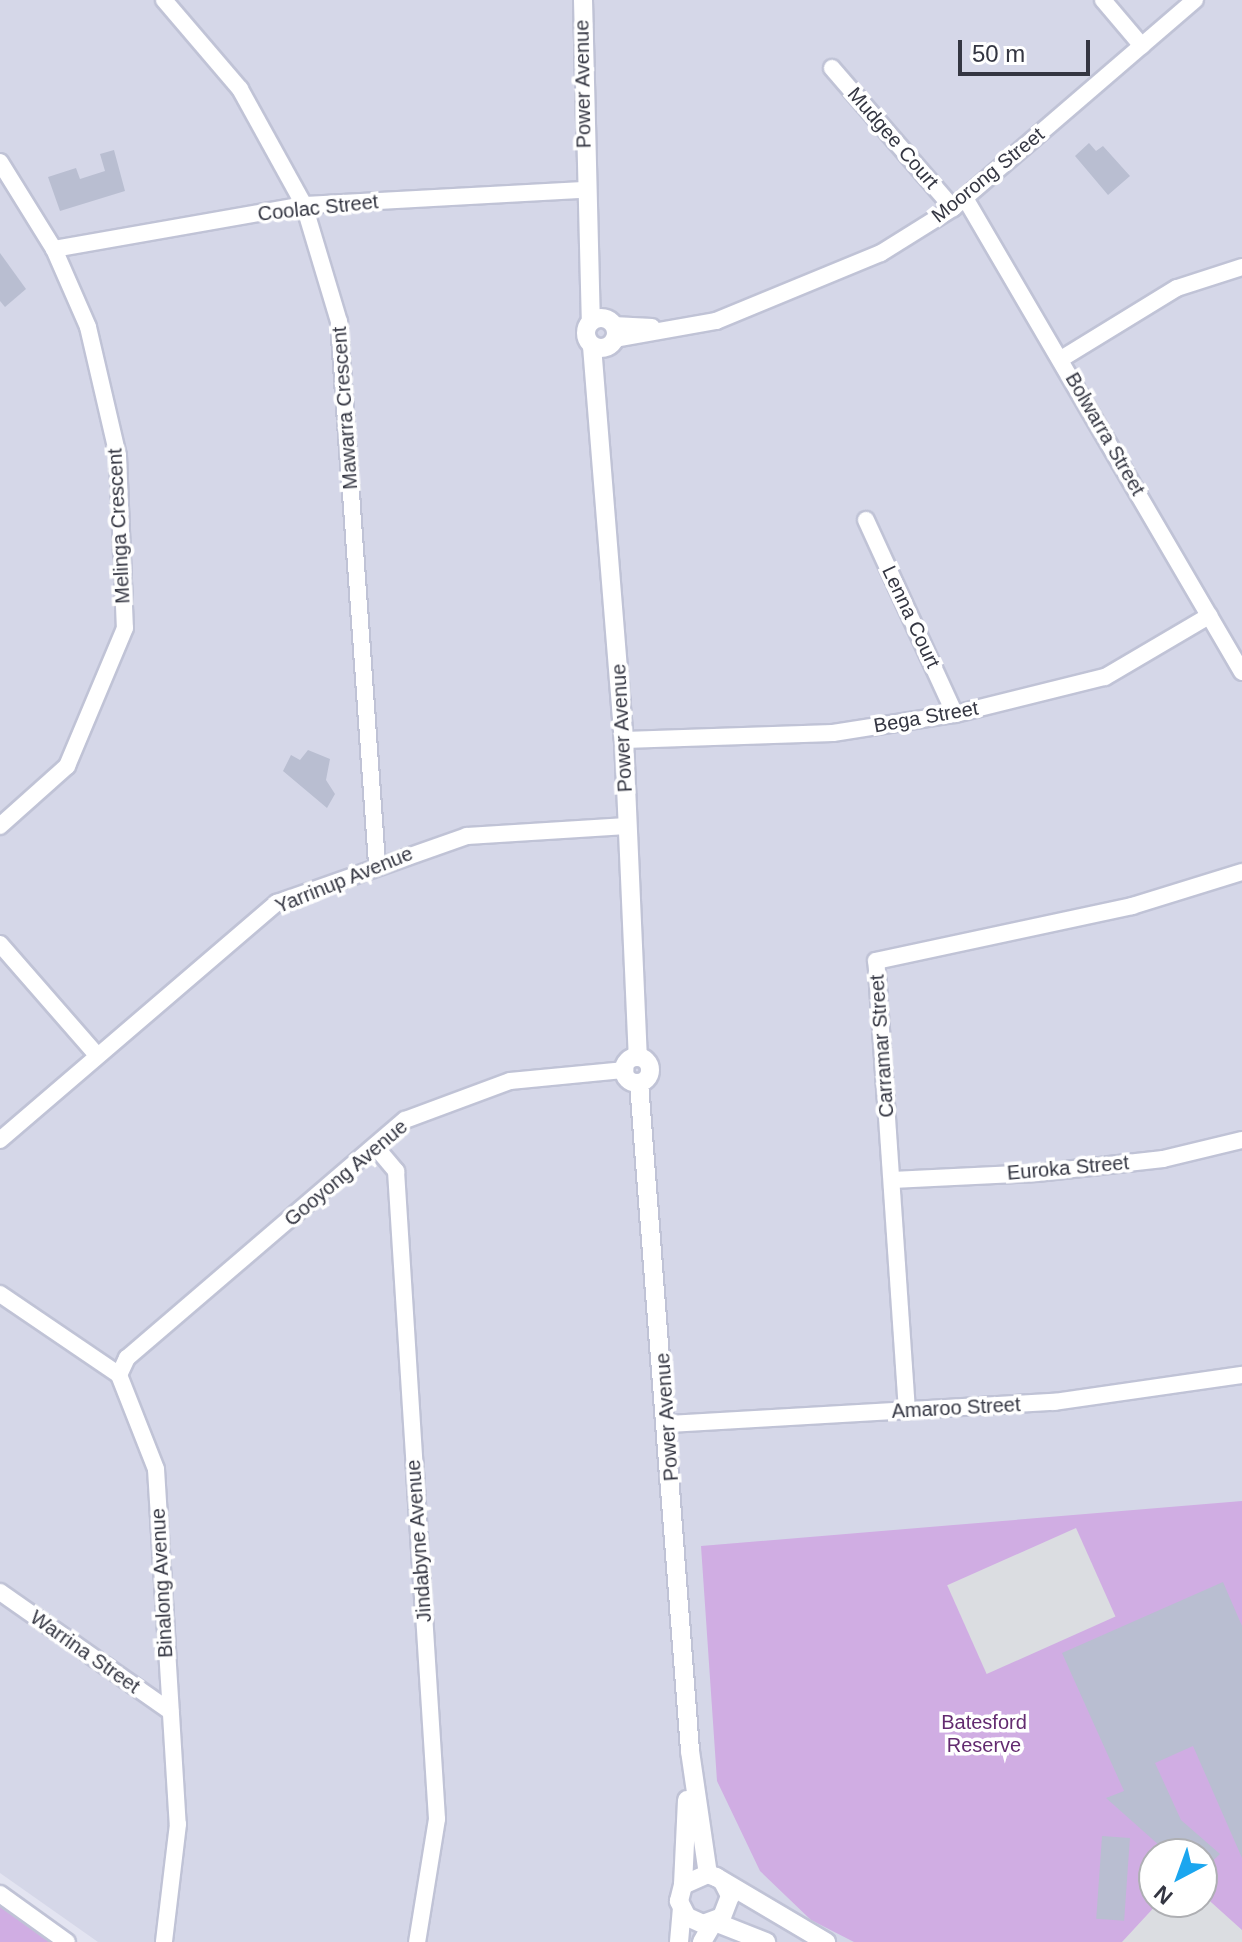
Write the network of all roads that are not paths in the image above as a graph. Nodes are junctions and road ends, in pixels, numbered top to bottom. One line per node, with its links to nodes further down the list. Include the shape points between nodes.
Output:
1 (164, 0): 10 (street, Mawarra Crescent, via 240,89)
2 (583, 0): 8 (street, Power Avenue)
3 (1103, 0): 5 (street)
4 (1195, 0): 5 (street, Moorong Street)
5 (1142, 46): 9 (street, Moorong Street)
6 (832, 68): 9 (street, Mudgee Court)
7 (0, 162): 11 (street, Melinga Crescent)
8 (585, 190): 10 (street, Coolac Street); 13 (street, Power Avenue)
9 (959, 203): 13 (street, Moorong Street, via 881,253 716,321); 14 (street, Bolwarra Street)
10 (304, 205): 11 (street, Coolac Street); 22 (street, Mawarra Crescent, via 339,322)
11 (54, 249): 20 (street, Melinga Crescent, via 88,327 118,456 125,628 67,766)
12 (1242, 267): 14 (street, via 1177,288)
13 (604, 333): 19 (street, Power Avenue, via 600,398)
14 (1061, 359): 16 (street, Bolwarra Street)
15 (866, 520): 18 (street, Lenna Court)
16 (1209, 616): 17 (street, Bolwarra Street); 18 (street, Bega Street, via 1105,677)
17 (1242, 672)
18 (955, 714): 19 (street, Bega Street, via 833,733)
19 (624, 740): 21 (street, Power Avenue)
20 (0, 826)
21 (627, 826): 22 (street, Yarrinup Avenue, via 467,836); 26 (street, Power Avenue)
22 (377, 864): 25 (street, Yarrinup Avenue, via 277,903)
23 (1242, 872): 30 (street, Carramar Street, via 1132,906 876,961)
24 (0, 944): 25 (street)
25 (97, 1055): 27 (street, Yarrinup Avenue)
26 (634, 1070): 29 (street, Gooyong Avenue, via 510,1081 405,1120); 35 (street, Power Avenue)
27 (0, 1140)
28 (1242, 1140): 30 (street, Euroka Street, via 1163,1159 1037,1173)
29 (375, 1146): 32 (street, Gooyong Avenue, via 127,1358); 46 (street, Jindabyne Avenue, via 396,1171 437,1819)
30 (892, 1180): 34 (street, Carramar Street)
31 (0, 1294): 32 (street)
32 (119, 1375): 37 (street, Binalong Avenue, via 156,1469)
33 (1242, 1375): 34 (street, Amaroo Street, via 1054,1402)
34 (907, 1411): 35 (street, Amaroo Street)
35 (668, 1424): 38 (street, Power Avenue)
36 (0, 1592): 37 (street, Warrina Street)
37 (170, 1711): 45 (street, Binalong Avenue, via 178,1824)
38 (690, 1751): 39 (street, Power Avenue); 40 (street, Power Avenue)
39 (716, 1878): 40 (street); 43 (street, via 729,1904); 50 (street)
40 (683, 1885): 42 (street)
41 (0, 1894): 44 (street)
42 (682, 1909): 43 (street, via 694,1922); 47 (street)
43 (714, 1922): 48 (street); 49 (street)
44 (67, 1942)
45 (164, 1942)
46 (417, 1942)
47 (679, 1942)
48 (702, 1942)
49 (766, 1942)
50 (826, 1942)

